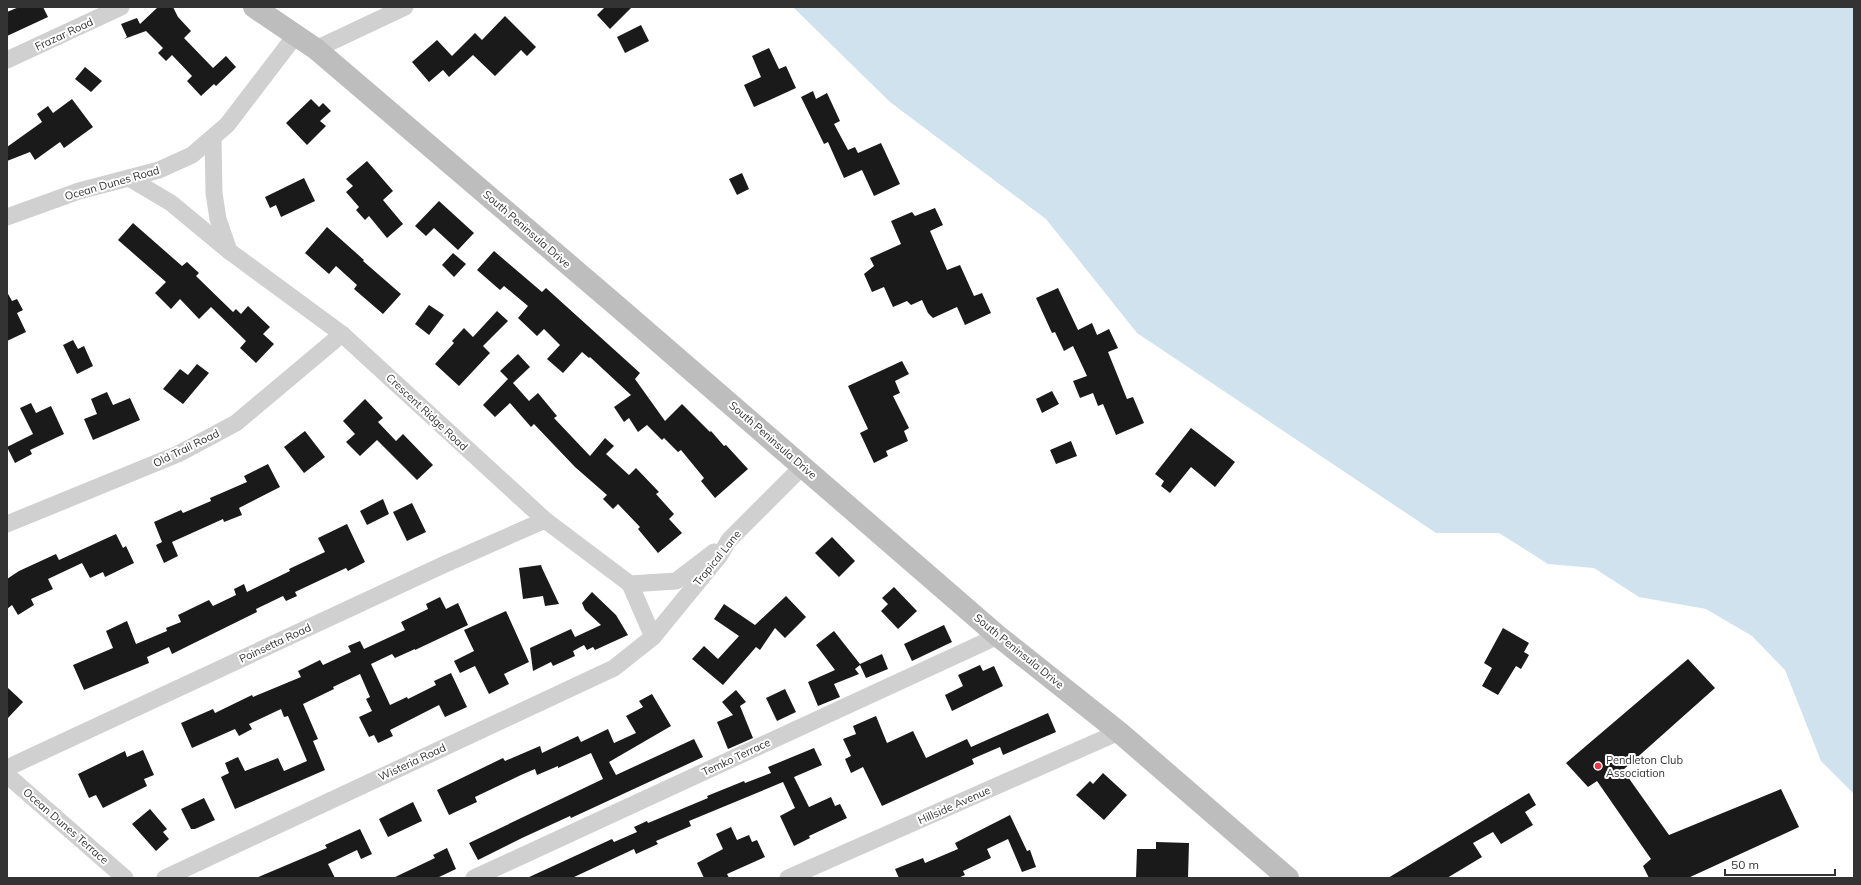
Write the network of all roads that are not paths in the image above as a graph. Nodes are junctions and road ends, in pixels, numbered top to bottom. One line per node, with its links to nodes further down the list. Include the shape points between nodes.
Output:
1 (122, 7): 6 (street, Frazar Road)
2 (254, 7): 4 (main road, South Peninsula Drive)
3 (405, 7): 5 (street)
4 (295, 36): 5 (main road, South Peninsula Drive); 7 (street, Ocean Dunes Road, via 227,125)
5 (316, 49): 12 (main road, South Peninsula Drive)
6 (7, 60)
7 (212, 138): 8 (street, Ocean Dunes Road, via 186,158 159,170); 10 (street, via 214,193 218,219)
8 (129, 178): 9 (street, Ocean Dunes Road, via 79,191); 10 (street, Crescent Ridge Road, via 170,203)
9 (7, 217)
10 (229, 251): 11 (street, Crescent Ridge Road)
11 (342, 334): 13 (street, Crescent Ridge Road); 14 (street, Old Trail Road, via 236,423 178,454)
12 (803, 466): 15 (street, Tropical Lane); 17 (main road, South Peninsula Drive)
13 (545, 520): 16 (street, Crescent Ridge Road); 20 (street, Poinsetta Road)
14 (7, 524)
15 (729, 540): 16 (street, via 676,581); 18 (street, Tropical Lane, via 720,555)
16 (630, 584): 18 (street)
17 (998, 636): 19 (main road, South Peninsula Drive); 25 (street, Temko Terrace)
18 (653, 637): 24 (street, Wisteria Road, via 614,668)
19 (1119, 732): 22 (main road, South Peninsula Drive); 26 (street, Hillside Avenue)
20 (7, 768)
21 (7, 775): 23 (street, Ocean Dunes Terrace)
22 (1281, 876)
23 (124, 878)
24 (165, 878)
25 (474, 878)
26 (788, 878)

